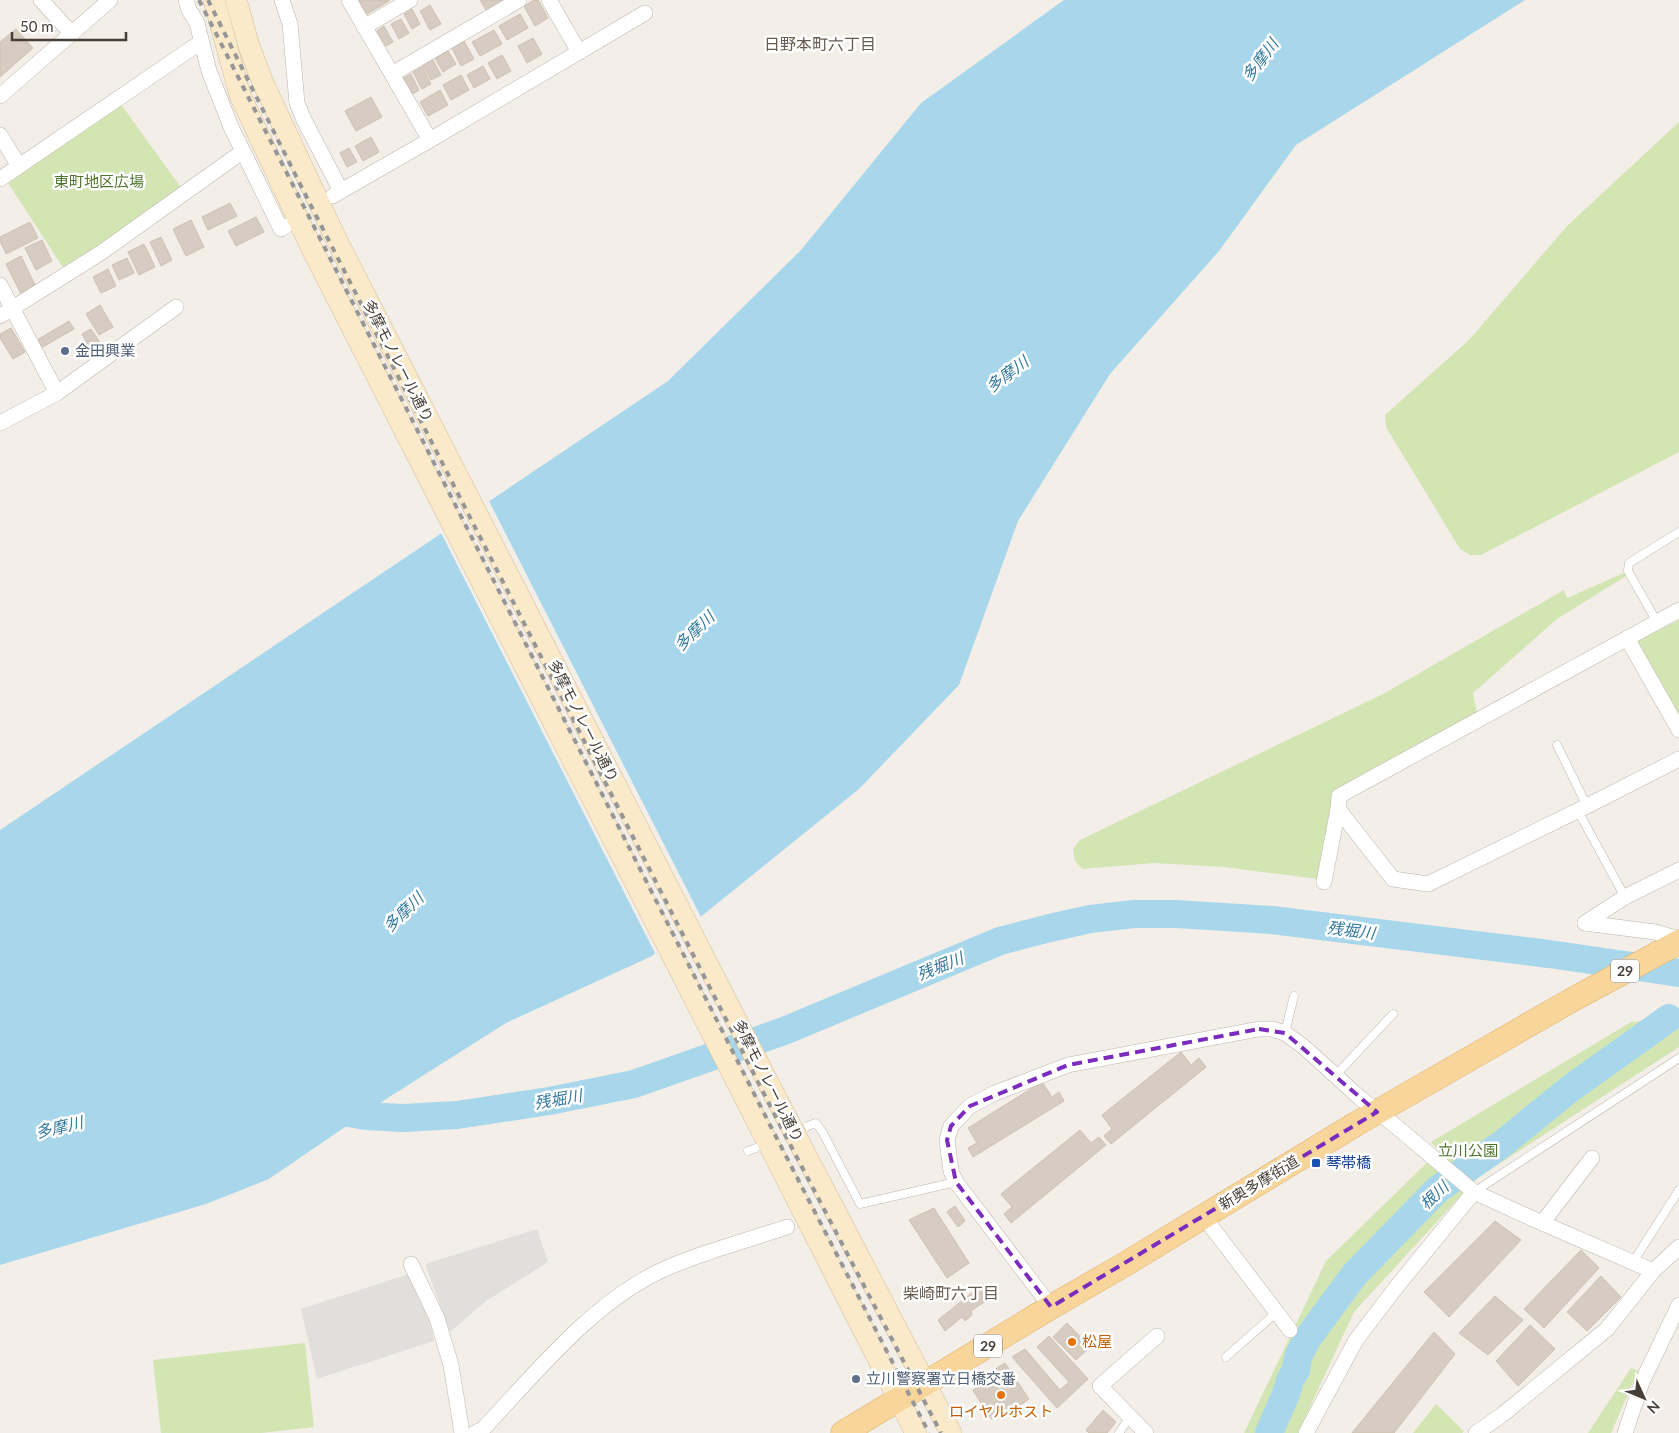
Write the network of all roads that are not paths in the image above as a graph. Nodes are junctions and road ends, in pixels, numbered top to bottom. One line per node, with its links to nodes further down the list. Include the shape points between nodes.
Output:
1 (40, 0): 13 (street)
2 (110, 0): 13 (street)
3 (186, 0): 14 (street)
4 (214, 0): 68 (main road, 多摩モノレール通り, via 240,96 314,251)
5 (236, 0): 67 (main road, 多摩モノレール通り, via 263,83 335,237)
6 (349, 0): 12 (street)
7 (410, 0): 12 (street)
8 (519, 0): 16 (street)
9 (549, 0): 15 (street)
10 (284, 1): 19 (street, via 290,24 297,104 337,194)
11 (645, 13): 15 (street)
12 (364, 27): 16 (street)
13 (72, 34): 17 (street)
14 (202, 42): 20 (street, via 209,71); 21 (street)
15 (579, 52): 19 (street)
16 (392, 74): 19 (street)
17 (0, 96)
18 (0, 135): 21 (street)
19 (430, 140)
20 (242, 152): 23 (street, via 282,229); 26 (street, via 99,254)
21 (19, 166): 22 (street)
22 (0, 179)
23 (286, 226)
24 (0, 285): 26 (street)
25 (176, 307): 27 (street)
26 (6, 313): 27 (street)
27 (57, 393): 28 (street)
28 (0, 422)
29 (1679, 532): 31 (lane, via 1629,563 1628,571)
30 (1679, 610): 31 (street)
31 (1657, 622): 32 (street)
32 (1628, 638): 33 (street); 37 (street, via 1339,796)
33 (1679, 730)
34 (1557, 745): 36 (lane)
35 (1679, 759): 36 (street)
36 (1583, 808): 37 (street, via 1428,884 1393,880); 40 (lane)
37 (1338, 809): 39 (street)
38 (1679, 870): 40 (street)
39 (1324, 882)
40 (1625, 897): 41 (street, via 1585,923 1655,932)
41 (1679, 941): 47 (main road, 新奥多摩街道 / 29)
42 (1294, 996): 44 (lane)
43 (1393, 1014): 46 (lane)
44 (1286, 1033): 46 (street); 50 (street, via 1259,1029 1068,1065 995,1093 970,1106 951,1126 947,1140 951,1171)
45 (1679, 1058): 52 (lane)
46 (1336, 1076): 47 (street)
47 (1377, 1112): 52 (street); 53 (main road, 新奥多摩街道 / 29)
48 (808, 1126): 50 (lane, via 816,1123 823,1133 860,1204)
49 (1592, 1158): 54 (street)
50 (956, 1182): 61 (street)
51 (1679, 1190): 57 (lane)
52 (1474, 1192): 54 (street); 77 (street, via 1356,1340)
53 (1204, 1217): 61 (main road, 新奥多摩街道 / 29); 62 (street)
54 (1542, 1223): 57 (street)
55 (787, 1227): 71 (street, via 683,1262 634,1286 580,1326)
56 (1679, 1247): 59 (street)
57 (1633, 1262): 59 (street)
58 (411, 1264): 70 (street, via 437,1318 451,1365)
59 (1653, 1271): 78 (street, via 1607,1329)
60 (1679, 1305): 63 (street)
61 (1051, 1307): 67 (main road, 新奥多摩街道 / 29)
62 (1277, 1312): 64 (street); 66 (lane)
63 (1675, 1326): 79 (street, via 1642,1382)
64 (1290, 1330)
65 (1156, 1336): 69 (street, via 1100,1386)
66 (1226, 1357)
67 (926, 1384): 68 (main road, 新奥多摩街道 / 29); 74 (main road, 多摩モノレール通り)
68 (898, 1400): 72 (main road, 新奥多摩街道 / 29); 73 (main road, 多摩モノレール通り)
69 (1129, 1418): 75 (lane); 76 (street)
70 (462, 1433)
71 (476, 1433)
72 (843, 1433)
73 (916, 1433)
74 (951, 1433)
75 (1119, 1433)
76 (1146, 1433)
77 (1306, 1433)
78 (1476, 1433)
79 (1625, 1433)

